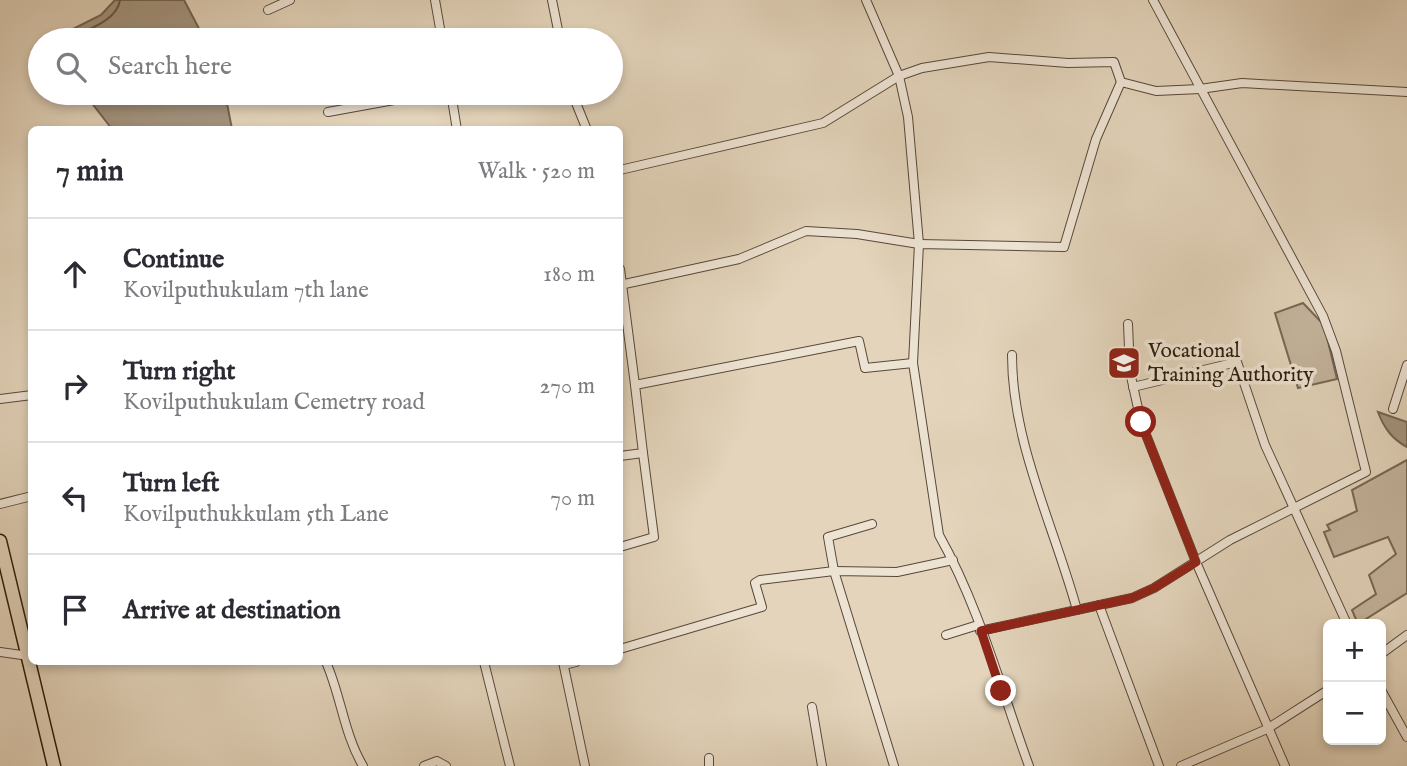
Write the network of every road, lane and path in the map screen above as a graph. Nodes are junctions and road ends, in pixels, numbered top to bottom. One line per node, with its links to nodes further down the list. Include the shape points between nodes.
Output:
1 (290, 0): 6 (street)
2 (435, 0): 7 (street)
3 (552, 0): 8 (street)
4 (866, 0): 9 (street)
5 (1153, 0): 11 (street)
6 (268, 10)
7 (440, 28)
8 (558, 28)
9 (899, 76): 10 (street, via 989,57 1114,62); 19 (street, via 824,123); 20 (street, via 908,117)
10 (1121, 82): 11 (street, via 1156,91); 20 (street, via 1096,139 1064,247)
11 (1200, 89): 12 (street, via 1275,83); 36 (street, via 1323,316 1366,472)
12 (1407, 92)
13 (366, 105): 16 (street)
14 (453, 105): 17 (street)
15 (577, 105): 18 (street)
16 (328, 112)
17 (456, 126)
18 (585, 126)
19 (623, 169)
20 (919, 244): 21 (street, via 806,231 739,259); 25 (street)
21 (623, 284)
22 (623, 298): 27 (street)
23 (1128, 324): 28 (street)
24 (1012, 355): 44 (street, via 1012,388 1025,444)
25 (913, 363): 27 (street, via 865,368 859,341); 40 (street, via 939,535)
26 (1407, 365): 31 (street)
27 (635, 385): 32 (street)
28 (1133, 387): 36 (street, via 1237,362 1265,445); 41 (street, via 1141,422)
29 (28, 396): 30 (street)
30 (0, 399)
31 (1393, 409)
32 (643, 453): 33 (street); 39 (street, via 654,537)
33 (623, 456)
34 (28, 497): 35 (street)
35 (0, 504)
36 (1295, 507): 41 (street); 45 (street)
37 (872, 524): 42 (street, via 828,537)
38 (0, 541): 49 (highway)
39 (623, 546)
40 (953, 560): 42 (street, via 897,572); 46 (street)
41 (1196, 562): 43 (street, via 1154,588); 61 (street)
42 (834, 570): 50 (street, via 760,580 755,583 762,607); 70 (street)
43 (1099, 606): 44 (street); 72 (street)
44 (1077, 610): 46 (street)
45 (1345, 619)
46 (979, 628): 47 (street); 71 (street)
47 (946, 635)
48 (1407, 635): 51 (street)
49 (28, 636)
50 (623, 648)
51 (1386, 650)
52 (0, 652): 53 (street)
53 (28, 656)
54 (31, 665): 63 (highway)
55 (327, 665): 64 (street)
56 (485, 665): 67 (street)
57 (564, 665): 68 (street)
58 (1323, 693): 61 (street)
59 (1386, 699): 62 (street)
60 (812, 707): 69 (street)
61 (1267, 729): 73 (street); 74 (street)
62 (1407, 737)
63 (54, 766)
64 (363, 766)
65 (424, 766): 66 (street, via 438,761)
66 (446, 766)
67 (509, 766)
68 (585, 766)
69 (822, 766)
70 (894, 766)
71 (1029, 766)
72 (1159, 766)
73 (1181, 766)
74 (1285, 766)

